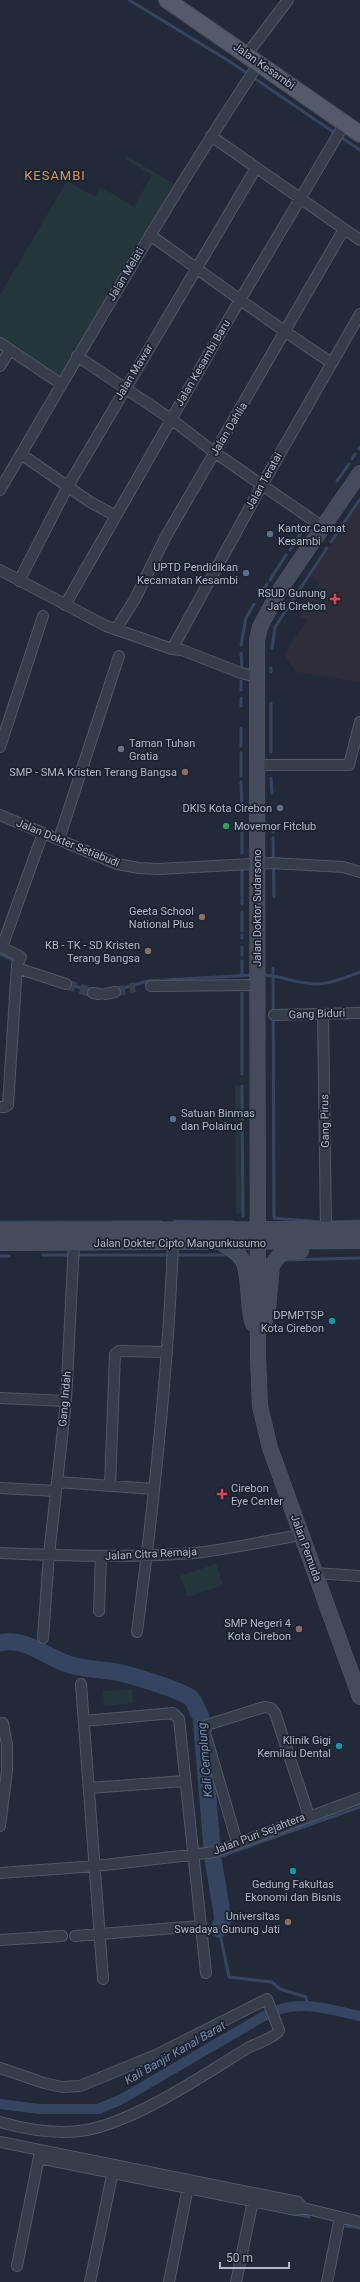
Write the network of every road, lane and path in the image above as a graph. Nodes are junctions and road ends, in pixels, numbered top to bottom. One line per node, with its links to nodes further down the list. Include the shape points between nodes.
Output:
1 (167, 0): 3 (main road, Jalan Kesambi)
2 (288, 0): 3 (street, Jalan Melati)
3 (253, 62): 4 (main road, Jalan Kesambi); 6 (street, Jalan Melati, via 248,79)
4 (340, 130): 5 (main road, Jalan Kesambi); 8 (street, Jalan Kesambi Baru)
5 (360, 134)
6 (211, 136): 7 (street); 10 (street, Jalan Melati)
7 (256, 168): 8 (street); 12 (street, Jalan Mawar)
8 (300, 198): 9 (street); 13 (street, Jalan Kesambi Baru)
9 (344, 229): 11 (street); 15 (street, Jalan Dahlia)
10 (150, 235): 12 (street); 18 (street, Jalan Melati)
11 (360, 240)
12 (197, 268): 13 (street); 22 (street, Jalan Mawar)
13 (240, 299): 15 (street); 23 (street, Jalan Kesambi Baru)
14 (360, 314): 19 (street, Jalan Teratai)
15 (283, 332): 19 (street); 24 (street, Jalan Dahlia, via 242,408)
16 (0, 343): 17 (street)
17 (10, 350): 20 (street); 21 (street)
18 (77, 356): 21 (street, Jalan Melati); 22 (street)
19 (332, 364): 27 (street, Jalan Teratai)
20 (0, 366)
21 (61, 384): 25 (street, Jalan Melati)
22 (125, 388): 23 (street); 28 (street, Jalan Mawar)
23 (171, 419): 24 (street); 30 (street, Jalan Kesambi Baru)
24 (214, 452): 27 (street); 36 (street, Jalan Dahlia)
25 (21, 454): 28 (street); 29 (street, Jalan Melati)
26 (360, 473): 31 (street, Jalan Doktor Sudarsono)
27 (262, 485): 31 (street); 37 (street, Jalan Teratai)
28 (68, 486): 30 (street); 33 (street, Jalan Mawar)
29 (0, 490)
30 (116, 516): 34 (street, Jalan Kesambi Baru)
31 (323, 527): 39 (street, Jalan Doktor Sudarsono, via 264,618 257,640)
32 (0, 570): 33 (street)
33 (19, 581): 34 (street)
34 (65, 605): 36 (street)
35 (43, 616): 41 (street)
36 (116, 629): 37 (street)
37 (172, 649): 39 (street, via 182,650)
38 (119, 656): 45 (street)
39 (257, 677): 42 (street, Jalan Doktor Sudarsono)
40 (360, 722): 42 (street, via 349,765)
41 (0, 748)
42 (257, 765): 46 (street, Jalan Doktor Sudarsono)
43 (0, 815): 44 (street, Jalan Dokter Setiabudi)
44 (43, 833): 45 (street, Jalan Dokter Setiabudi); 48 (street)
45 (59, 839): 46 (street, Jalan Dokter Setiabudi, via 117,864 139,868)
46 (268, 863): 47 (street, Jalan Dokter Setiabudi, via 343,867); 51 (street, Jalan Doktor Sudarsono)
47 (360, 872)
48 (1, 947): 49 (street, via 21,957)
49 (19, 963): 50 (street); 56 (street, via 8,1105)
50 (66, 984)
51 (257, 985): 52 (street); 55 (street, Jalan Doktor Sudarsono)
52 (151, 986)
53 (360, 1012): 54 (street, Gang Biduri)
54 (323, 1014): 55 (street, Gang Biduri); 59 (street, Gang Pirus)
55 (269, 1015): 60 (street, Jalan Doktor Sudarsono)
56 (0, 1107)
57 (360, 1229): 59 (street, Jalan Dokter Cipto Mangunkusumo)
58 (0, 1230): 60 (street, Jalan Dokter Cipto Mangunkusumo)
59 (326, 1235): 60 (street, Jalan Dokter Cipto Mangunkusumo); 61 (street, Jalan Dokter Cipto Mangunkusumo); 66 (street, via 317,1248 276,1259 268,1308)
60 (258, 1236): 63 (street, Jalan Dokter Cipto Mangunkusumo); 66 (street, Jalan Pemuda)
61 (360, 1242)
62 (0, 1243): 65 (street, Jalan Dokter Cipto Mangunkusumo)
63 (224, 1245): 64 (street, Jalan Dokter Cipto Mangunkusumo); 66 (street, via 241,1256 247,1269 249,1313)
64 (173, 1246): 65 (street, Jalan Dokter Cipto Mangunkusumo); 67 (street)
65 (74, 1251): 69 (street, Gang Indah)
66 (258, 1336): 74 (street, Jalan Pemuda, via 260,1406 265,1432)
67 (167, 1352): 70 (street, via 119,1351 116,1354); 73 (street)
68 (0, 1398): 69 (street)
69 (66, 1401): 71 (street, Gang Indah)
70 (110, 1486): 71 (street); 73 (street)
71 (56, 1487): 72 (street); 76 (street, Gang Indah)
72 (0, 1488)
73 (154, 1490): 78 (street)
74 (301, 1535): 78 (street, Jalan Citra Remaja, via 224,1549); 79 (street, Jalan Pemuda)
75 (0, 1553): 76 (street, Jalan Citra Remaja)
76 (49, 1555): 77 (street, Jalan Citra Remaja); 83 (street, Gang Indah)
77 (101, 1556): 78 (street, Jalan Citra Remaja); 81 (street)
78 (147, 1556): 82 (street)
79 (315, 1573): 80 (street); 85 (street, Jalan Pemuda)
80 (360, 1576)
81 (100, 1611)
82 (137, 1632)
83 (43, 1638)
84 (81, 1684): 86 (street)
85 (360, 1697)
86 (84, 1721): 88 (street, via 173,1713 176,1715); 89 (street)
87 (3, 1723): 92 (street, via 7,1745 7,1771)
88 (185, 1781): 89 (street); 94 (street)
89 (89, 1788): 95 (street)
90 (360, 1798): 91 (street, Jalan Puri Sejahtera)
91 (309, 1816): 93 (street, Jalan Puri Sejahtera); 93 (street, via 275,1712 271,1708 264,1707 207,1724 205,1733)
92 (0, 1826)
93 (238, 1842): 94 (street, Jalan Puri Sejahtera, via 214,1852)
94 (198, 1855): 95 (street, Jalan Puri Sejahtera); 97 (street)
95 (96, 1866): 96 (street, Jalan Puri Sejahtera); 98 (street)
96 (0, 1873)
97 (200, 1926): 98 (street); 102 (street)
98 (100, 1935): 100 (street); 103 (street)
99 (62, 1936): 101 (street)
100 (75, 1936)
101 (0, 1940)
102 (206, 1973)
103 (104, 1979)
104 (0, 2068): 105 (street, via 44,2083 62,2087 80,2086 156,2055 267,1999 279,2030 277,2035 254,2045 147,2107 112,2122 80,2131 36,2130)
105 (0, 2122)
106 (0, 2142): 107 (street)
107 (40, 2154): 108 (street); 113 (street)
108 (113, 2169): 109 (street); 114 (street)
109 (189, 2184): 110 (street); 115 (street)
110 (253, 2197): 111 (street, via 298,2202 303,2208); 116 (street)
111 (340, 2217): 112 (street); 117 (street)
112 (360, 2222)
113 (17, 2266)
114 (90, 2282)
115 (169, 2282)
116 (236, 2282)
117 (327, 2282)

